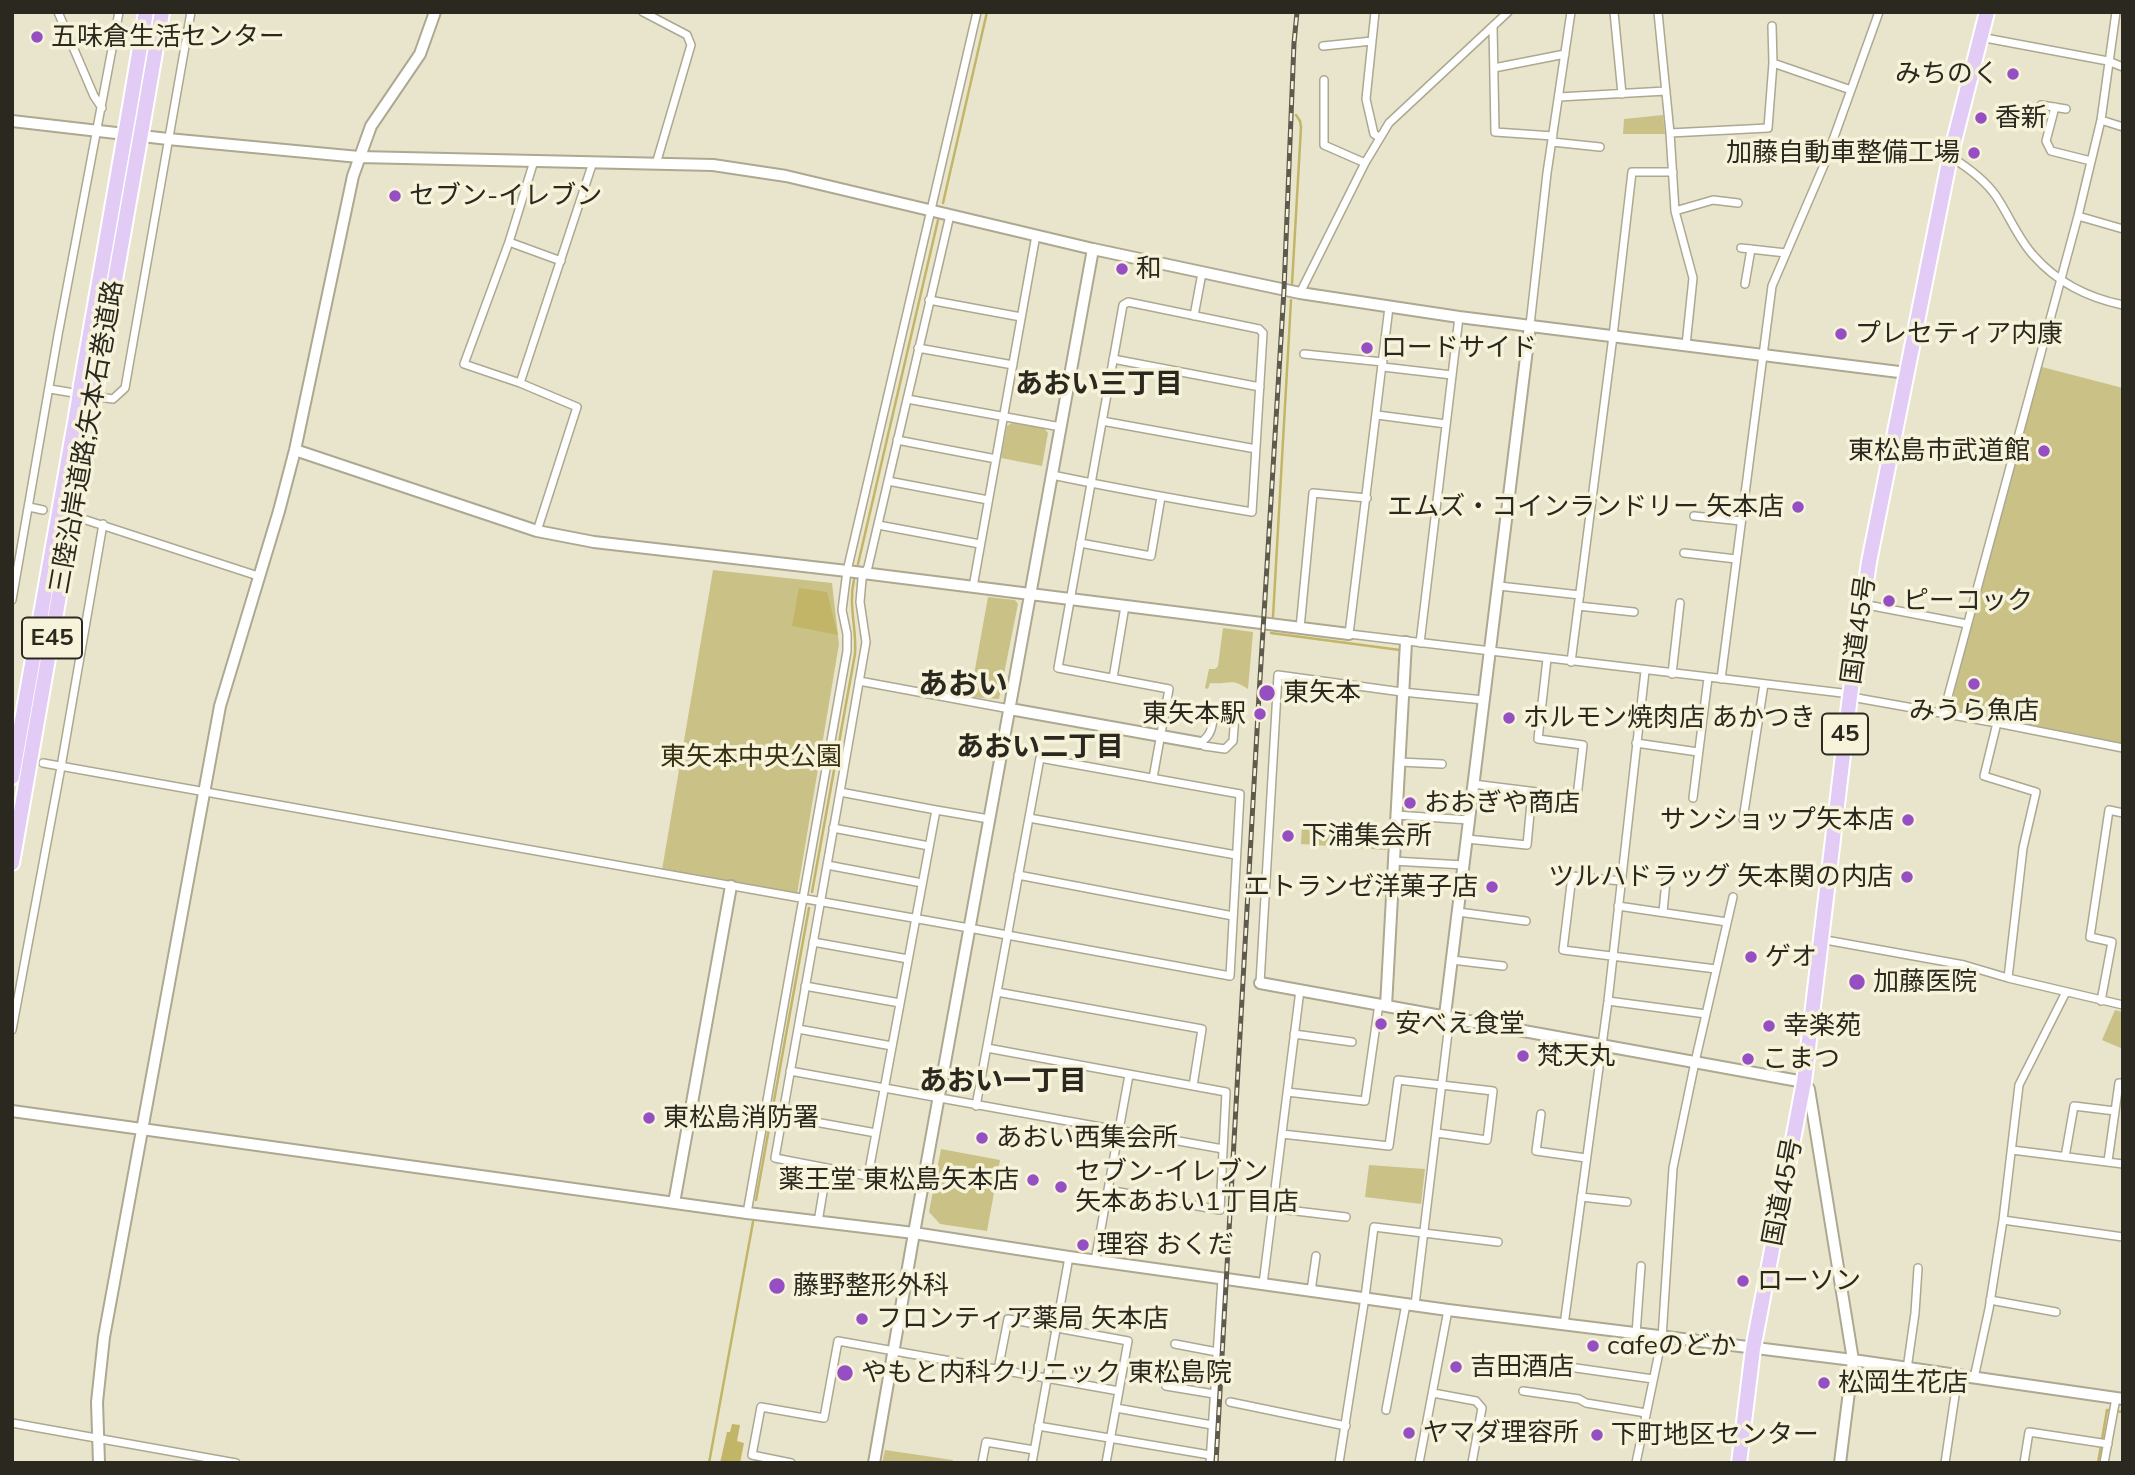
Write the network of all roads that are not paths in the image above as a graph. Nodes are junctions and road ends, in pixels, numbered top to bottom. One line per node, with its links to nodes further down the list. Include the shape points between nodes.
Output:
1 (58, 12): 35 (street)
2 (119, 12): 35 (street)
3 (146, 12): 89 (highway, 三陸沿岸道路;矢本石巻道路 / E45, bridge)
4 (162, 12): 89 (highway, 三陸沿岸道路;矢本石巻道路 / E45, bridge)
5 (191, 12): 43 (street)
6 (435, 12): 47 (street, via 421,54 376,116)
7 (643, 12): 52 (street, via 687,35 691,45)
8 (977, 12): 55 (street)
9 (1375, 12): 21 (street)
10 (1508, 12): 18 (street)
11 (1580, 12): 17 (street)
12 (1614, 12): 31 (street)
13 (1658, 12): 30 (street)
14 (1879, 12): 29 (street)
15 (1987, 12): 20 (highway, 国道45号 / 45)
16 (2116, 12): 24 (street)
17 (1571, 13): 23 (street)
18 (1493, 26): 27 (street); 42 (street, via 1389,123)
19 (1772, 26): 25 (street)
20 (1979, 37): 24 (street); 46 (highway, 国道45号 / 45)
21 (1372, 41): 22 (street); 42 (street, via 1366,99 1374,134)
22 (1323, 46)
23 (1565, 54): 27 (street); 32 (street)
24 (2108, 61): 26 (street); 37 (street)
25 (1773, 63): 29 (street); 41 (street, via 1768,128)
26 (2123, 67)
27 (1494, 68): 44 (street, via 1495,132)
28 (1324, 80): 51 (street, via 1324,145)
29 (1851, 90): 65 (street)
30 (1666, 91): 31 (street); 41 (street)
31 (1622, 94): 32 (street)
32 (1559, 97): 44 (street)
33 (2041, 105): 34 (street)
34 (2054, 107): 36 (street); 49 (street, via 2046,141 2051,150)
35 (102, 108): 40 (street)
36 (2066, 109)
37 (2101, 120): 39 (street); 49 (street)
38 (12, 121): 40 (street)
39 (2123, 127)
40 (98, 132): 43 (street); 91 (street)
41 (1670, 133): 53 (street)
42 (1380, 137): 51 (street)
43 (168, 139): 47 (street); 91 (street, via 125,388 113,399)
44 (1552, 139): 45 (street); 77 (street)
45 (1600, 147)
46 (1950, 157): 68 (street, via 1995,194 2033,255); 86 (highway, 国道45号 / 45)
47 (359, 158): 48 (street); 101 (street)
48 (534, 161): 50 (street); 61 (street)
49 (2091, 161): 58 (street)
50 (593, 162): 52 (street); 66 (street)
51 (1365, 163): 70 (street)
52 (656, 164): 55 (street, via 750,169)
53 (1673, 172): 56 (street); 78 (street, via 1632,172)
54 (1738, 203): 56 (street, via 1713,200)
55 (932, 210): 57 (street); 121 (street)
56 (1675, 211): 79 (street, via 1693,278)
57 (950, 215): 60 (street); 71 (street)
58 (2077, 216): 59 (street); 68 (street)
59 (2123, 229)
60 (1036, 235): 63 (street); 75 (street)
61 (509, 242): 66 (street); 88 (street, via 464,364)
62 (1741, 248): 64 (street)
63 (1093, 249): 67 (street); 98 (street)
64 (1751, 249): 65 (street); 69 (street)
65 (1786, 253): 82 (street, via 1769,297)
66 (561, 261): 88 (street)
67 (1202, 273): 70 (street); 74 (street)
68 (2061, 279): 72 (street, via 2082,293); 135 (street)
69 (1745, 284)
70 (1300, 293): 73 (street)
71 (929, 300): 75 (street); 80 (street)
72 (2123, 305)
73 (1389, 307): 76 (street); 85 (street)
74 (1194, 316): 83 (street, via 1128,302 1123,305); 90 (street, via 1263,333)
75 (1021, 317): 84 (street)
76 (1459, 317): 77 (street); 87 (street)
77 (1530, 325): 78 (street); 124 (street)
78 (1613, 336): 79 (street); 127 (street)
79 (1686, 345): 82 (street)
80 (918, 348): 84 (street); 92 (street)
81 (1304, 354): 85 (street)
82 (1763, 354): 86 (street); 113 (street)
83 (1113, 359): 90 (street); 96 (street)
84 (1013, 365): 95 (street)
85 (1383, 365): 87 (street); 94 (street)
86 (1907, 373): 131 (highway, 国道45号 / 45)
87 (1452, 375): 97 (street)
88 (520, 383): 116 (street, via 577,407)
89 (89, 386): 93 (highway, 三陸沿岸道路;矢本石巻道路 / E45, bridge)
90 (1260, 387): 100 (street)
91 (50, 389): 109 (street)
92 (906, 399): 95 (street); 99 (street)
93 (84, 412): 165 (highway, 三陸沿岸道路;矢本石巻道路 / E45); 184 (highway, 三陸沿岸道路;矢本石巻道路 / E45)
94 (1377, 415): 97 (street); 107 (street)
95 (1003, 416): 98 (street); 102 (street)
96 (1102, 421): 100 (street); 105 (street)
97 (1446, 424): 139 (street)
98 (1061, 427): 103 (street)
99 (897, 440): 102 (street); 104 (street)
100 (1256, 449): 106 (street, via 1252,512)
101 (295, 450): 116 (street); 123 (street)
102 (996, 459): 108 (street)
103 (1052, 475): 105 (street); 126 (street)
104 (888, 481): 108 (street); 115 (street)
105 (1090, 483): 106 (street); 117 (street)
106 (1161, 497): 117 (street, via 1151,556)
107 (1367, 498): 136 (street, via 1312,493); 137 (street)
108 (988, 500): 118 (street)
109 (29, 507): 110 (street); 129 (street)
110 (43, 510)
111 (1694, 516): 113 (street)
112 (86, 520): 114 (street)
113 (1741, 521): 120 (street)
114 (103, 524): 123 (street); 164 (street)
115 (878, 525): 118 (street); 122 (street)
116 (537, 531): 121 (street, via 594,542)
117 (1080, 543): 128 (street)
118 (980, 544): 125 (street)
119 (1684, 553): 120 (street)
120 (1736, 559): 147 (street)
121 (847, 571): 122 (street); 193 (street, via 842,610 847,651)
122 (865, 573): 125 (street); 148 (street, via 860,602 866,642)
123 (258, 576): 168 (street, via 220,706)
124 (1499, 586): 127 (street); 140 (street)
125 (973, 587): 126 (street)
126 (1031, 594): 128 (street); 153 (street)
127 (1580, 595): 133 (street)
128 (1070, 599): 132 (street); 145 (street, via 1058,668)
129 (12, 600)
130 (1680, 603): 144 (street)
131 (1862, 604): 135 (street); 151 (highway, 国道45号 / 45)
132 (1125, 606): 136 (street); 145 (street)
133 (1578, 606): 134 (street); 142 (street)
134 (1634, 612)
135 (1967, 624): 154 (street)
136 (1300, 628): 137 (street)
137 (1349, 635): 138 (street)
138 (1406, 642): 139 (street); 150 (street)
139 (1420, 643): 140 (street)
140 (1491, 652): 141 (street); 152 (street)
141 (1547, 659): 142 (street); 170 (street, via 1538,740 1583,745 1577,797)
142 (1571, 662): 143 (street)
143 (1644, 671): 144 (street); 158 (street)
144 (1672, 674): 146 (street)
145 (1112, 678): 156 (street, via 1169,689)
146 (1707, 678): 147 (street); 160 (street)
147 (1721, 679): 149 (street)
148 (859, 681): 153 (street); 169 (street)
149 (1764, 684): 151 (street); 176 (street)
150 (1402, 692): 152 (street); 161 (street); 212 (street, via 1278,675)
151 (1850, 696): 154 (street); 204 (highway, 国道45号 / 45)
152 (1484, 700): 167 (street)
153 (1010, 709): 156 (street); 177 (street)
154 (1943, 715): 155 (street)
155 (1997, 723): 159 (street); 211 (street, via 1984,776 2036,792 2023,848)
156 (1161, 736): 157 (street); 166 (street)
157 (1200, 743): 157 (street, via 1211,732 1216,712 1231,710 1235,715 1229,748)
158 (1636, 743): 160 (street); 188 (street)
159 (2123, 748)
160 (1698, 752): 171 (street)
161 (1399, 762): 163 (street); 174 (street)
162 (43, 763): 164 (street)
163 (1442, 764)
164 (61, 767): 168 (street); 225 (street)
165 (12, 777)
166 (1153, 778): 175 (street, via 1040,758); 182 (street, via 1240,794)
167 (1473, 784): 170 (street); 178 (street)
168 (204, 791): 191 (street); 246 (street)
169 (840, 792): 172 (street); 179 (street)
170 (1532, 792): 180 (street, via 1527,845)
171 (1693, 798)
172 (936, 810): 177 (street); 181 (street)
173 (2123, 813): 218 (street, via 2109,810 2090,937 2112,942)
174 (1396, 814): 178 (street); 183 (street)
175 (1029, 818): 182 (street); 187 (street)
176 (1744, 818)
177 (989, 819): 202 (street)
178 (1469, 820): 180 (street)
179 (834, 828): 181 (street); 185 (street)
180 (1467, 839): 186 (street)
181 (929, 846): 190 (street)
182 (1236, 855): 198 (street)
183 (1392, 861): 186 (street); 220 (street)
184 (12, 863)
185 (827, 865): 190 (street); 194 (street)
186 (1464, 865): 196 (street)
187 (1018, 875): 198 (street); 203 (street)
188 (1621, 881): 195 (street); 206 (street, via 1572,876 1563,950)
189 (1666, 881): 197 (street)
190 (922, 883): 199 (street)
191 (731, 886): 193 (street); 261 (street)
192 (1733, 897): 201 (street)
193 (802, 898): 194 (street); 263 (street)
194 (820, 902): 199 (street); 205 (street)
195 (1618, 905): 197 (street); 206 (street)
196 (1458, 912): 200 (street); 208 (street)
197 (1663, 912): 201 (street)
198 (1233, 916): 203 (street, via 1230,976)
199 (916, 918): 202 (street); 207 (street)
200 (1526, 921)
201 (1727, 922): 210 (street)
202 (969, 928): 203 (street); 240 (street)
203 (1007, 935): 215 (street)
204 (1820, 939): 211 (street, via 1964,965); 234 (highway, 国道45号 / 45)
205 (813, 942): 207 (street); 213 (street)
206 (1612, 955): 210 (street); 217 (street)
207 (908, 959): 219 (street)
208 (1452, 960): 209 (street); 223 (street)
209 (1503, 966)
210 (1716, 969): 222 (street)
211 (2008, 978): 216 (street)
212 (1260, 983): 214 (street)
213 (805, 986): 219 (street); 224 (street)
214 (1300, 990): 220 (street); 226 (street)
215 (997, 992): 230 (street); 237 (street, via 1202,1029)
216 (2066, 992): 218 (street); 252 (street, via 2019,1085)
217 (1608, 1000): 222 (street); 228 (street)
218 (2101, 1001): 221 (street)
219 (900, 1003): 229 (street)
220 (1382, 1005): 223 (street); 239 (street, via 1365,1101)
221 (2123, 1005)
222 (1706, 1014): 231 (street)
223 (1445, 1015): 228 (street); 236 (street, via 1450,1024)
224 (798, 1029): 229 (street); 232 (street)
225 (12, 1030)
226 (1294, 1034): 227 (street); 239 (street)
227 (1352, 1041)
228 (1601, 1045): 231 (street); 254 (street)
229 (892, 1046): 238 (street)
230 (986, 1048): 233 (street); 241 (street)
231 (1695, 1062): 234 (street); 287 (street, via 1673,1168)
232 (790, 1072): 238 (street); 245 (street)
233 (1129, 1075): 237 (street); 247 (street)
234 (1804, 1082): 289 (highway, 国道45号 / 45); 292 (street, via 1809,1089)
235 (2123, 1083): 243 (street, via 2119,1083)
236 (1443, 1085): 249 (street); 249 (street, via 1493,1091 1487,1140); 250 (street, via 1398,1080 1389,1146)
237 (1193, 1086): 251 (street, via 1226,1092)
238 (884, 1089): 240 (street); 248 (street)
239 (1287, 1092): 250 (street)
240 (938, 1099): 241 (street); 267 (street)
241 (976, 1105): 247 (street)
242 (12, 1111): 246 (street)
243 (2115, 1111): 253 (street, via 2074,1106); 255 (street)
244 (1541, 1114): 254 (street, via 1536,1151)
245 (782, 1116): 248 (street); 257 (street, via 775,1158)
246 (143, 1129): 261 (street); 315 (street, via 99,1369)
247 (1119, 1131): 251 (street); 258 (street)
248 (876, 1133): 257 (street, via 869,1176)
249 (1437, 1133): 268 (street)
250 (1282, 1134): 262 (street)
251 (1223, 1149): 258 (street, via 1220,1210)
252 (2012, 1150): 253 (street); 265 (street)
253 (2065, 1157): 255 (street)
254 (1586, 1158): 259 (street)
255 (2108, 1161): 256 (street)
256 (2123, 1164)
257 (827, 1168): 266 (street)
258 (1108, 1190): 273 (street)
259 (1581, 1197): 260 (street); 284 (street)
260 (1627, 1202)
261 (674, 1203): 263 (street)
262 (1271, 1208): 264 (street); 277 (street)
263 (747, 1213): 266 (street)
264 (1346, 1217)
265 (2003, 1220): 269 (street); 280 (street)
266 (818, 1222): 267 (street)
267 (914, 1233): 272 (street); 290 (street)
268 (1424, 1233): 270 (street); 279 (street, via 1374,1227); 281 (street)
269 (2123, 1237)
270 (1497, 1242)
271 (1316, 1256): 278 (street)
272 (1069, 1257): 273 (street); 285 (street)
273 (1096, 1261): 276 (street)
274 (1642, 1266): 286 (street)
275 (1918, 1268): 294 (street)
276 (1222, 1279): 277 (street); 291 (street)
277 (1263, 1284): 278 (street)
278 (1311, 1291): 279 (street)
279 (1365, 1297): 281 (street); 313 (street)
280 (1990, 1300): 283 (street); 297 (street)
281 (1411, 1304): 282 (street); 308 (street)
282 (1448, 1310): 284 (street); 303 (street)
283 (2056, 1312)
284 (1564, 1325): 286 (street)
285 (1056, 1328): 295 (street, via 1008,1320); 298 (street); 301 (street, via 1128,1341)
286 (1636, 1334): 287 (street)
287 (1662, 1338): 289 (street); 299 (street)
288 (1175, 1344): 291 (street)
289 (1753, 1349): 292 (street); 330 (highway, 国道45号 / 45)
290 (894, 1351): 295 (street); 321 (street, via 838,1341 824,1418 761,1407 752,1455); 322 (street)
291 (1217, 1352): 304 (street)
292 (1853, 1360): 294 (street); 331 (street)
293 (1534, 1362): 299 (street)
294 (1907, 1369): 296 (street)
295 (998, 1370): 298 (street)
296 (1958, 1375): 297 (street); 332 (street)
297 (1974, 1378): 306 (street)
298 (1047, 1379): 301 (street); 312 (street)
299 (1653, 1379): 309 (street)
300 (1166, 1386): 304 (street)
301 (1119, 1391): 307 (street)
302 (1523, 1391): 309 (street)
303 (1433, 1393): 327 (street); 328 (street, via 1476,1401 1482,1408)
304 (1214, 1394): 311 (street)
305 (1230, 1402): 313 (street)
306 (2116, 1405): 316 (street)
307 (1116, 1408): 311 (street); 314 (street)
308 (1386, 1410)
309 (1646, 1413): 329 (street)
310 (12, 1423): 315 (street)
311 (1212, 1425): 318 (street)
312 (1038, 1426): 314 (street); 317 (street)
313 (1346, 1426): 326 (street)
314 (1111, 1437): 318 (street); 325 (street)
315 (99, 1438): 319 (street); 320 (street)
316 (2103, 1443): 333 (street, via 2029,1432); 334 (street)
317 (1034, 1450): 323 (street, via 986,1441); 324 (street)
318 (1210, 1459)
319 (99, 1463)
320 (236, 1463)
321 (790, 1463)
322 (874, 1463)
323 (982, 1463)
324 (1032, 1463)
325 (1106, 1463)
326 (1339, 1463)
327 (1419, 1463)
328 (1472, 1463)
329 (1636, 1463)
330 (1740, 1463)
331 (1840, 1463)
332 (1946, 1463)
333 (2024, 1463)
334 (2104, 1463)

